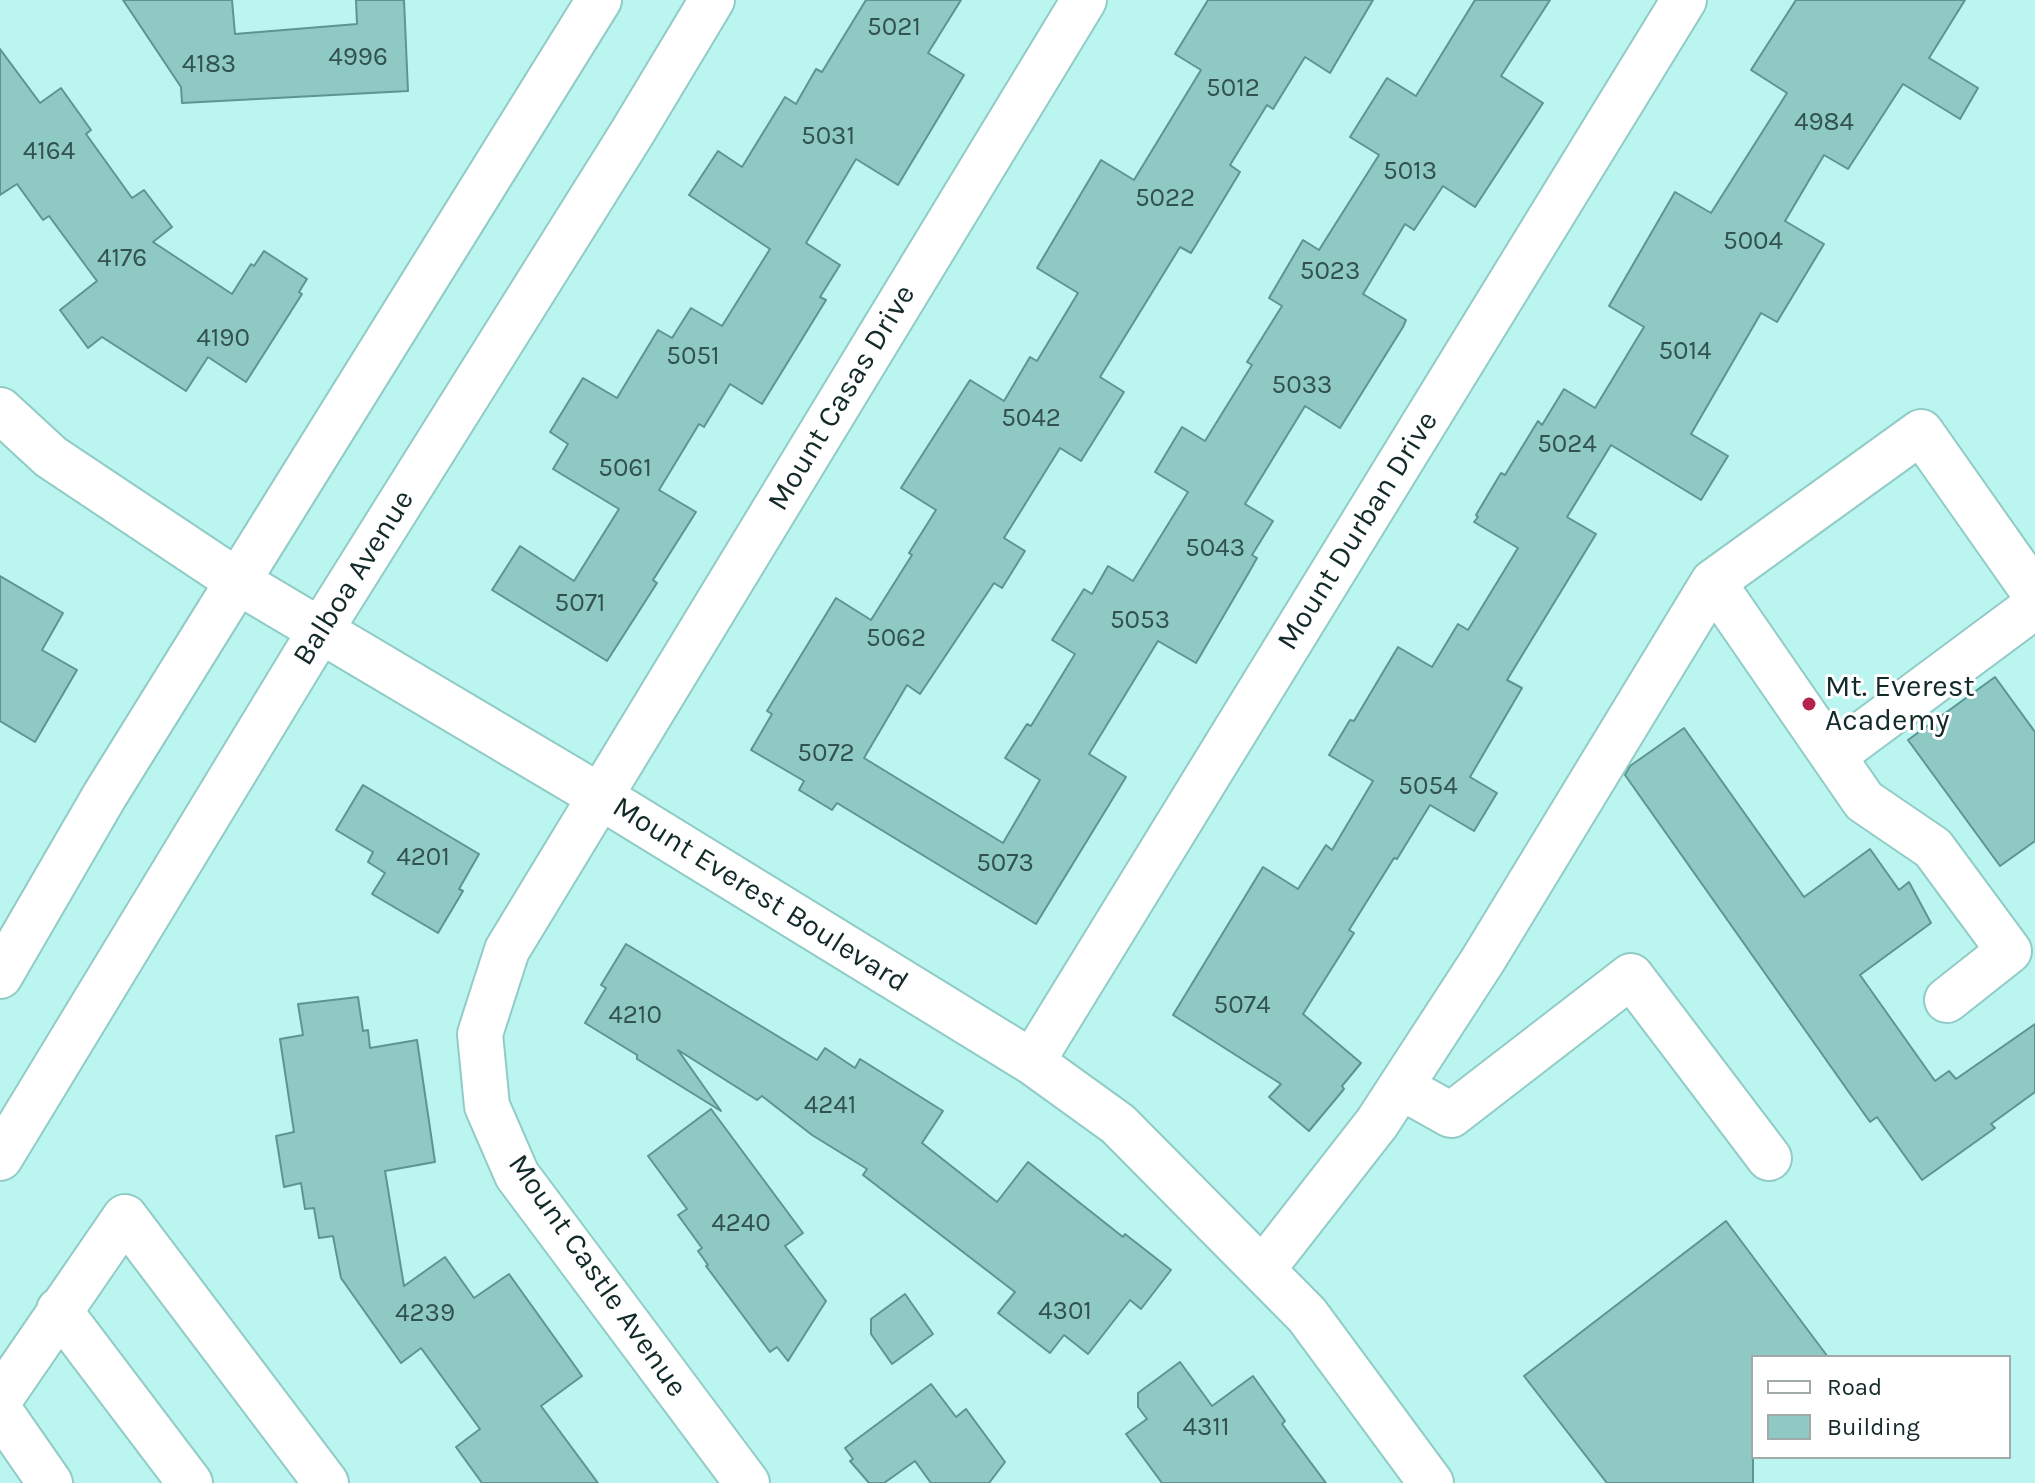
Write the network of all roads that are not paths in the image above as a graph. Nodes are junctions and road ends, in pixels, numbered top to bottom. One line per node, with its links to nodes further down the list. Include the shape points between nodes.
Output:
1 (599, 0): 6 (street)
2 (712, 0): 10 (street, Balboa Avenue)
3 (1084, 0): 12 (street, Mount Casas Drive)
4 (1684, 0): 16 (street, Mount Durban Drive)
5 (0, 410): 6 (street, Mount Everest Boulevard, via 51,457)
6 (237, 581): 10 (street, Mount Everest Boulevard); 14 (street)
7 (1713, 582): 8 (street, via 1921,432); 11 (street); 17 (street)
8 (2035, 594)
9 (2035, 606): 11 (street)
10 (320, 631): 12 (street, Mount Everest Boulevard); 18 (street, Balboa Avenue)
11 (1833, 756): 13 (street, via 1864,801 1933,848)
12 (601, 797): 16 (street, Mount Everest Boulevard); 26 (street, Mount Castle Avenue, via 507,950 480,1034 487,1106 517,1175)
13 (2022, 941): 15 (street)
14 (0, 976)
15 (1947, 1000)
16 (1032, 1062): 20 (street, Mount Everest Boulevard, via 1118,1124)
17 (1401, 1087): 19 (street, via 1451,1115 1631,976); 20 (street)
18 (0, 1158)
19 (1769, 1158)
20 (1263, 1269): 27 (street, Mount Everest Boulevard, via 1307,1315)
21 (59, 1310): 22 (street); 24 (street); 25 (street, via 125,1217)
22 (4, 1389): 23 (street)
23 (50, 1483)
24 (190, 1483)
25 (326, 1483)
26 (747, 1483)
27 (1431, 1483)

